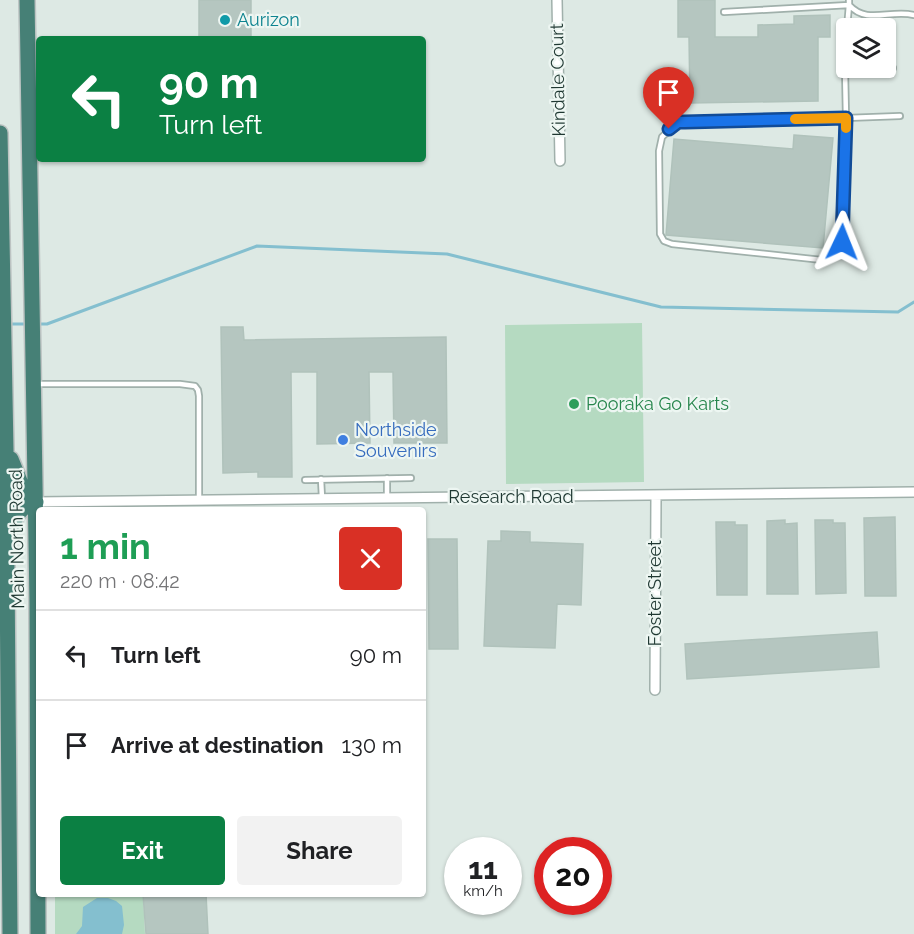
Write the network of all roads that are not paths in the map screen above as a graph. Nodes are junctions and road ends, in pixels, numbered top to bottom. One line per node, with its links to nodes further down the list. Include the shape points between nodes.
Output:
1 (27, 0): 12 (highway, Main North Road)
2 (557, 0): 11 (street, Kindale Court)
3 (849, 3): 4 (lane); 5 (lane, via 857,14); 6 (lane)
4 (724, 12)
5 (914, 15)
6 (848, 18)
7 (845, 78): 9 (lane)
8 (900, 116): 9 (lane)
9 (846, 118): 9 (lane, via 842,242 827,260 664,241 660,234 659,151 662,137 678,122)
10 (0, 132): 13 (highway, Main North Road)
11 (560, 161)
12 (34, 384): 22 (lane, via 195,386 199,396); 23 (highway, Main North Road)
13 (6, 449): 23 (highway, via 24,490); 25 (highway, Main North Road)
14 (387, 478): 15 (lane); 16 (lane); 20 (lane)
15 (411, 478)
16 (321, 479): 17 (lane); 21 (lane)
17 (305, 480)
18 (914, 492): 19 (street, Research Road)
19 (656, 496): 20 (street, Research Road); 26 (street, Foster Street)
20 (387, 498): 21 (street, Research Road)
21 (322, 499): 22 (street, Research Road)
22 (199, 500): 23 (street, Research Road)
23 (36, 502): 24 (highway, Main North Road); 25 (highway, via 22,509)
24 (36, 507)
25 (7, 536): 28 (highway, Main North Road)
26 (655, 690)
27 (38, 897): 29 (highway, Main North Road)
28 (10, 934)
29 (38, 934)

